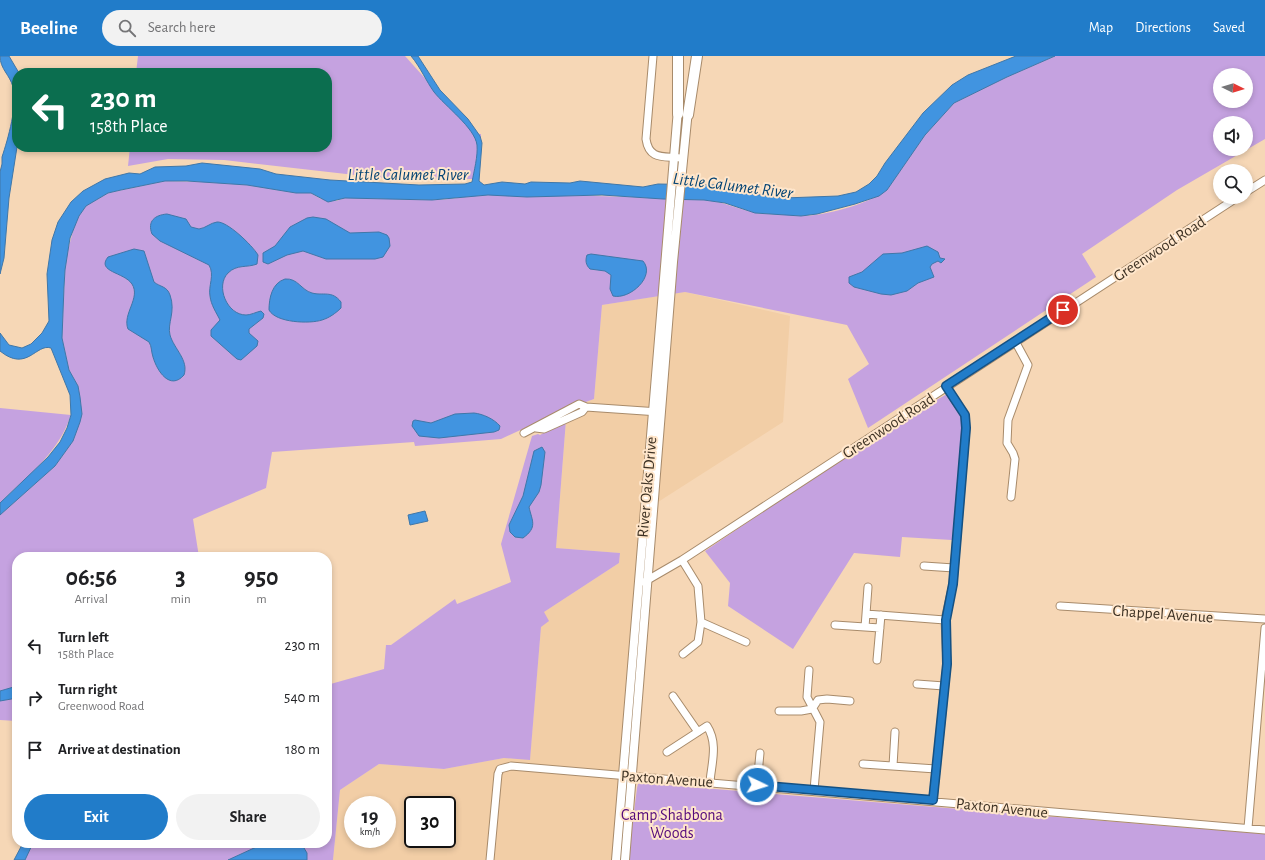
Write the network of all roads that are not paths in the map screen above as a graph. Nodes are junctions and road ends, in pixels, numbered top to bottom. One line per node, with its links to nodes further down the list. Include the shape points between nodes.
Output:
1 (653, 56): 7 (street, via 647,146 655,155)
2 (678, 56): 6 (highway)
3 (682, 56): 6 (main road)
4 (692, 56): 6 (main road)
5 (697, 56): 6 (highway)
6 (683, 115): 7 (main road, River Oaks Drive); 8 (main road, River Oaks Drive)
7 (674, 157): 8 (street); 12 (main road, River Oaks Drive)
8 (683, 158): 12 (main road, River Oaks Drive)
9 (1265, 180): 10 (street)
10 (1253, 188)
11 (1227, 204): 13 (street, Greenwood Road)
12 (672, 222): 15 (main road, River Oaks Drive); 16 (main road, River Oaks Drive)
13 (1015, 341): 14 (street, Greenwood Road); 18 (street, via 1028,365 1008,420 1007,443 1015,459)
14 (946, 386): 19 (street, Greenwood Road); 21 (street, via 965,415 966,421)
15 (652, 411): 16 (street); 17 (street, via 579,404); 23 (main road, River Oaks Drive)
16 (661, 412): 22 (main road, River Oaks Drive)
17 (524, 433)
18 (1011, 497)
19 (682, 560): 22 (street, Greenwood Road); 30 (street, via 698,586)
20 (924, 566): 21 (street)
21 (954, 568): 29 (street)
22 (647, 580): 23 (street, Greenwood Road); 52 (main road, River Oaks Drive)
23 (638, 587): 52 (main road, River Oaks Drive)
24 (868, 587): 26 (street)
25 (1060, 606): 28 (street, Chappel Avenue)
26 (866, 614): 27 (street); 32 (street)
27 (881, 615): 29 (street); 33 (street)
28 (1265, 619)
29 (946, 620): 40 (street, via 947,664)
30 (701, 622): 35 (street); 36 (street, via 698,642)
31 (835, 625): 32 (street)
32 (865, 627): 33 (street)
33 (880, 628): 37 (street)
34 (1265, 628): 57 (street)
35 (746, 642)
36 (683, 654)
37 (877, 660)
38 (809, 670): 43 (street, via 807,697)
39 (917, 684): 40 (street)
40 (944, 686): 51 (street)
41 (673, 696): 45 (street)
42 (850, 701): 43 (street, via 827,698 818,700)
43 (812, 709): 44 (street); 55 (street, via 820,722)
44 (779, 711)
45 (698, 732): 47 (street); 53 (street, via 707,726 714,742)
46 (895, 732): 50 (street)
47 (667, 752)
48 (760, 753): 54 (street)
49 (863, 764): 50 (street)
50 (892, 766): 51 (street)
51 (936, 769): 56 (street)
52 (628, 775): 53 (street, Paxton Avenue); 59 (street, Paxton Avenue, via 511,766 500,769 496,784); 60 (main road, River Oaks Drive); 61 (main road, River Oaks Drive)
53 (710, 781): 54 (street, Paxton Avenue)
54 (757, 785): 55 (street, Paxton Avenue)
55 (814, 790): 56 (street, Paxton Avenue)
56 (933, 800): 57 (street, Paxton Avenue)
57 (1248, 828): 58 (street, Paxton Avenue)
58 (1265, 830)
59 (490, 860)
60 (616, 860)
61 (625, 860)

